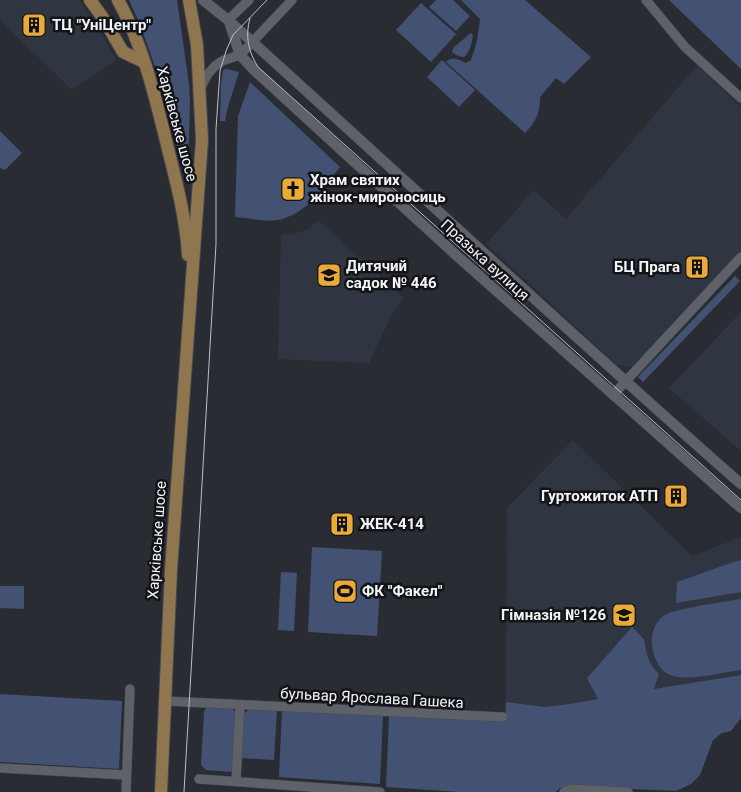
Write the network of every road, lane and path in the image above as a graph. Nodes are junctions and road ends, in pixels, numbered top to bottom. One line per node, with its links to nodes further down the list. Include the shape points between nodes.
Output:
1 (90, 0): 11 (main road, via 123,52)
2 (118, 0): 11 (main road, Харківське шосе)
3 (189, 0): 12 (main road, Харківське шосе)
4 (203, 0): 8 (street, Празька вулиця)
5 (249, 0): 8 (street)
6 (292, 0): 9 (street)
7 (646, 0): 13 (street, via 685,47)
8 (228, 20): 9 (street, Празька вулиця); 10 (street, Празька вулиця)
9 (253, 42): 10 (street); 16 (street, Празька вулиця)
10 (240, 55): 12 (street, via 215,66); 17 (street, Празька вулиця, via 344,154)
11 (144, 62): 15 (main road, Харківське шосе, via 177,184)
12 (200, 89): 15 (main road, Харківське шосе, via 202,140)
13 (741, 98)
14 (741, 257): 16 (street)
15 (191, 290): 21 (main road, Харківське шосе)
16 (625, 381): 17 (street); 18 (street, Празька вулиця)
17 (613, 395): 19 (street, Празька вулиця)
18 (741, 484)
19 (741, 508)
20 (130, 689): 25 (street)
21 (164, 701): 22 (street, бульвар Ярослава Гашека); 29 (main road, Харківське шосе)
22 (240, 705): 23 (street, бульвар Ярослава Гашека); 27 (street)
23 (503, 717)
24 (0, 768): 25 (street)
25 (126, 775): 28 (street)
26 (199, 779): 27 (street)
27 (236, 782): 30 (street)
28 (126, 792)
29 (161, 792)
30 (380, 792)
31 (564, 792): 32 (street, via 572,789)
32 (628, 792)

